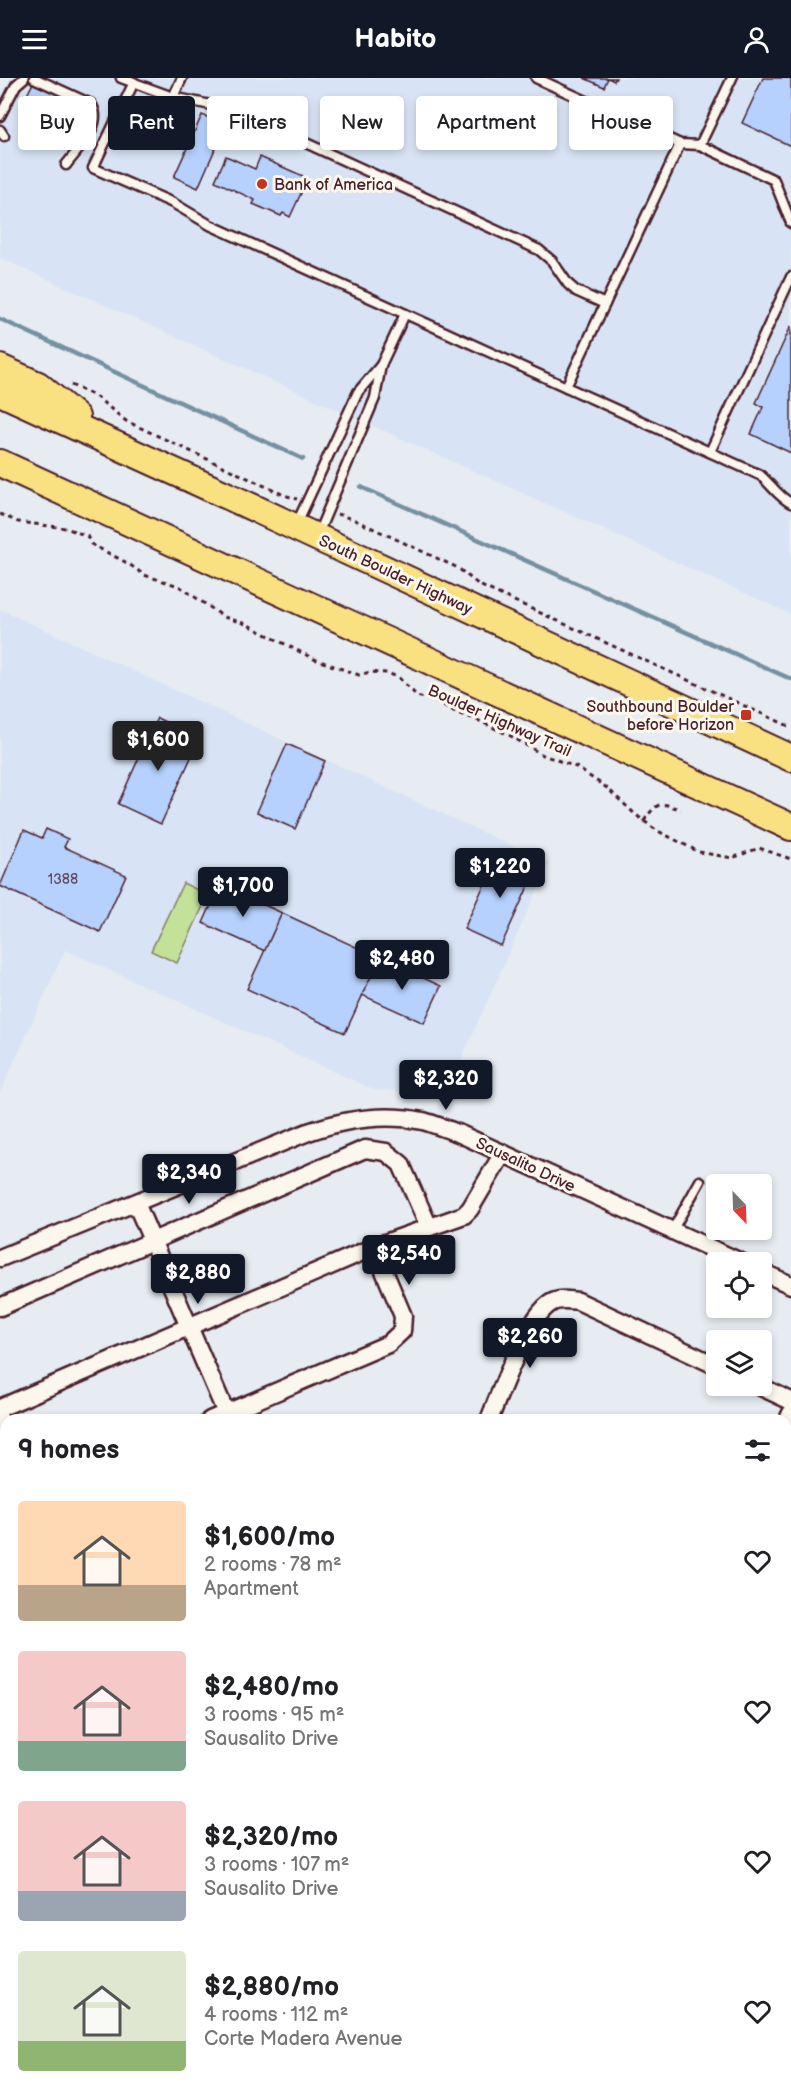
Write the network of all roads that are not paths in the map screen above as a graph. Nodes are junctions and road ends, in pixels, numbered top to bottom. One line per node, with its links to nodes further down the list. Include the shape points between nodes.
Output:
1 (24, 78): 10 (lane, via 16,85)
2 (34, 78): 13 (lane, via 94,108 93,127)
3 (182, 78): 8 (lane)
4 (536, 78): 11 (lane)
5 (732, 78): 12 (lane)
6 (126, 79): 7 (lane); 17 (lane, via 93,168)
7 (170, 96)
8 (173, 96)
9 (195, 102): 16 (lane, via 247,116 539,250 576,291)
10 (0, 116)
11 (680, 144): 12 (lane); 16 (lane)
12 (700, 146): 14 (lane, via 774,180)
13 (66, 165)
14 (791, 223)
15 (791, 277): 23 (lane)
16 (605, 304): 20 (lane)
17 (405, 314): 18 (lane); 20 (lane)
18 (381, 365): 26 (lane, via 375,398 328,510); 26 (lane, via 358,392 306,502)
19 (0, 368): 22 (main road, via 38,385)
20 (566, 387): 23 (lane)
21 (0, 392): 22 (main road, South Boulder Highway)
22 (99, 437): 26 (main road, South Boulder Highway)
23 (710, 452): 25 (lane, via 760,475)
24 (0, 463): 28 (main road)
25 (791, 503)
26 (306, 532): 27 (main road, South Boulder Highway)
27 (791, 758)
28 (791, 827)
29 (503, 1154): 31 (street, Sausalito Drive, via 423,1121 360,1119 308,1131); 32 (street, via 464,1215); 33 (street, Sausalito Drive)
30 (700, 1181): 33 (lane)
31 (136, 1203): 34 (street); 37 (street, Sausalito Drive)
32 (429, 1227): 34 (street, via 401,1164 386,1152 365,1149); 35 (street)
33 (672, 1231): 36 (street, Sausalito Drive)
34 (152, 1240): 40 (street); 41 (street)
35 (374, 1247): 41 (street); 47 (street, via 403,1316 402,1331 388,1344)
36 (719, 1252)
37 (0, 1258)
38 (772, 1276): 39 (street)
39 (791, 1285)
40 (0, 1306)
41 (189, 1327): 45 (street); 46 (street)
42 (706, 1361): 48 (street, via 578,1301 553,1301 538,1312)
43 (772, 1392): 44 (street)
44 (791, 1401)
45 (0, 1408)
46 (226, 1414)
47 (234, 1414)
48 (492, 1414)

